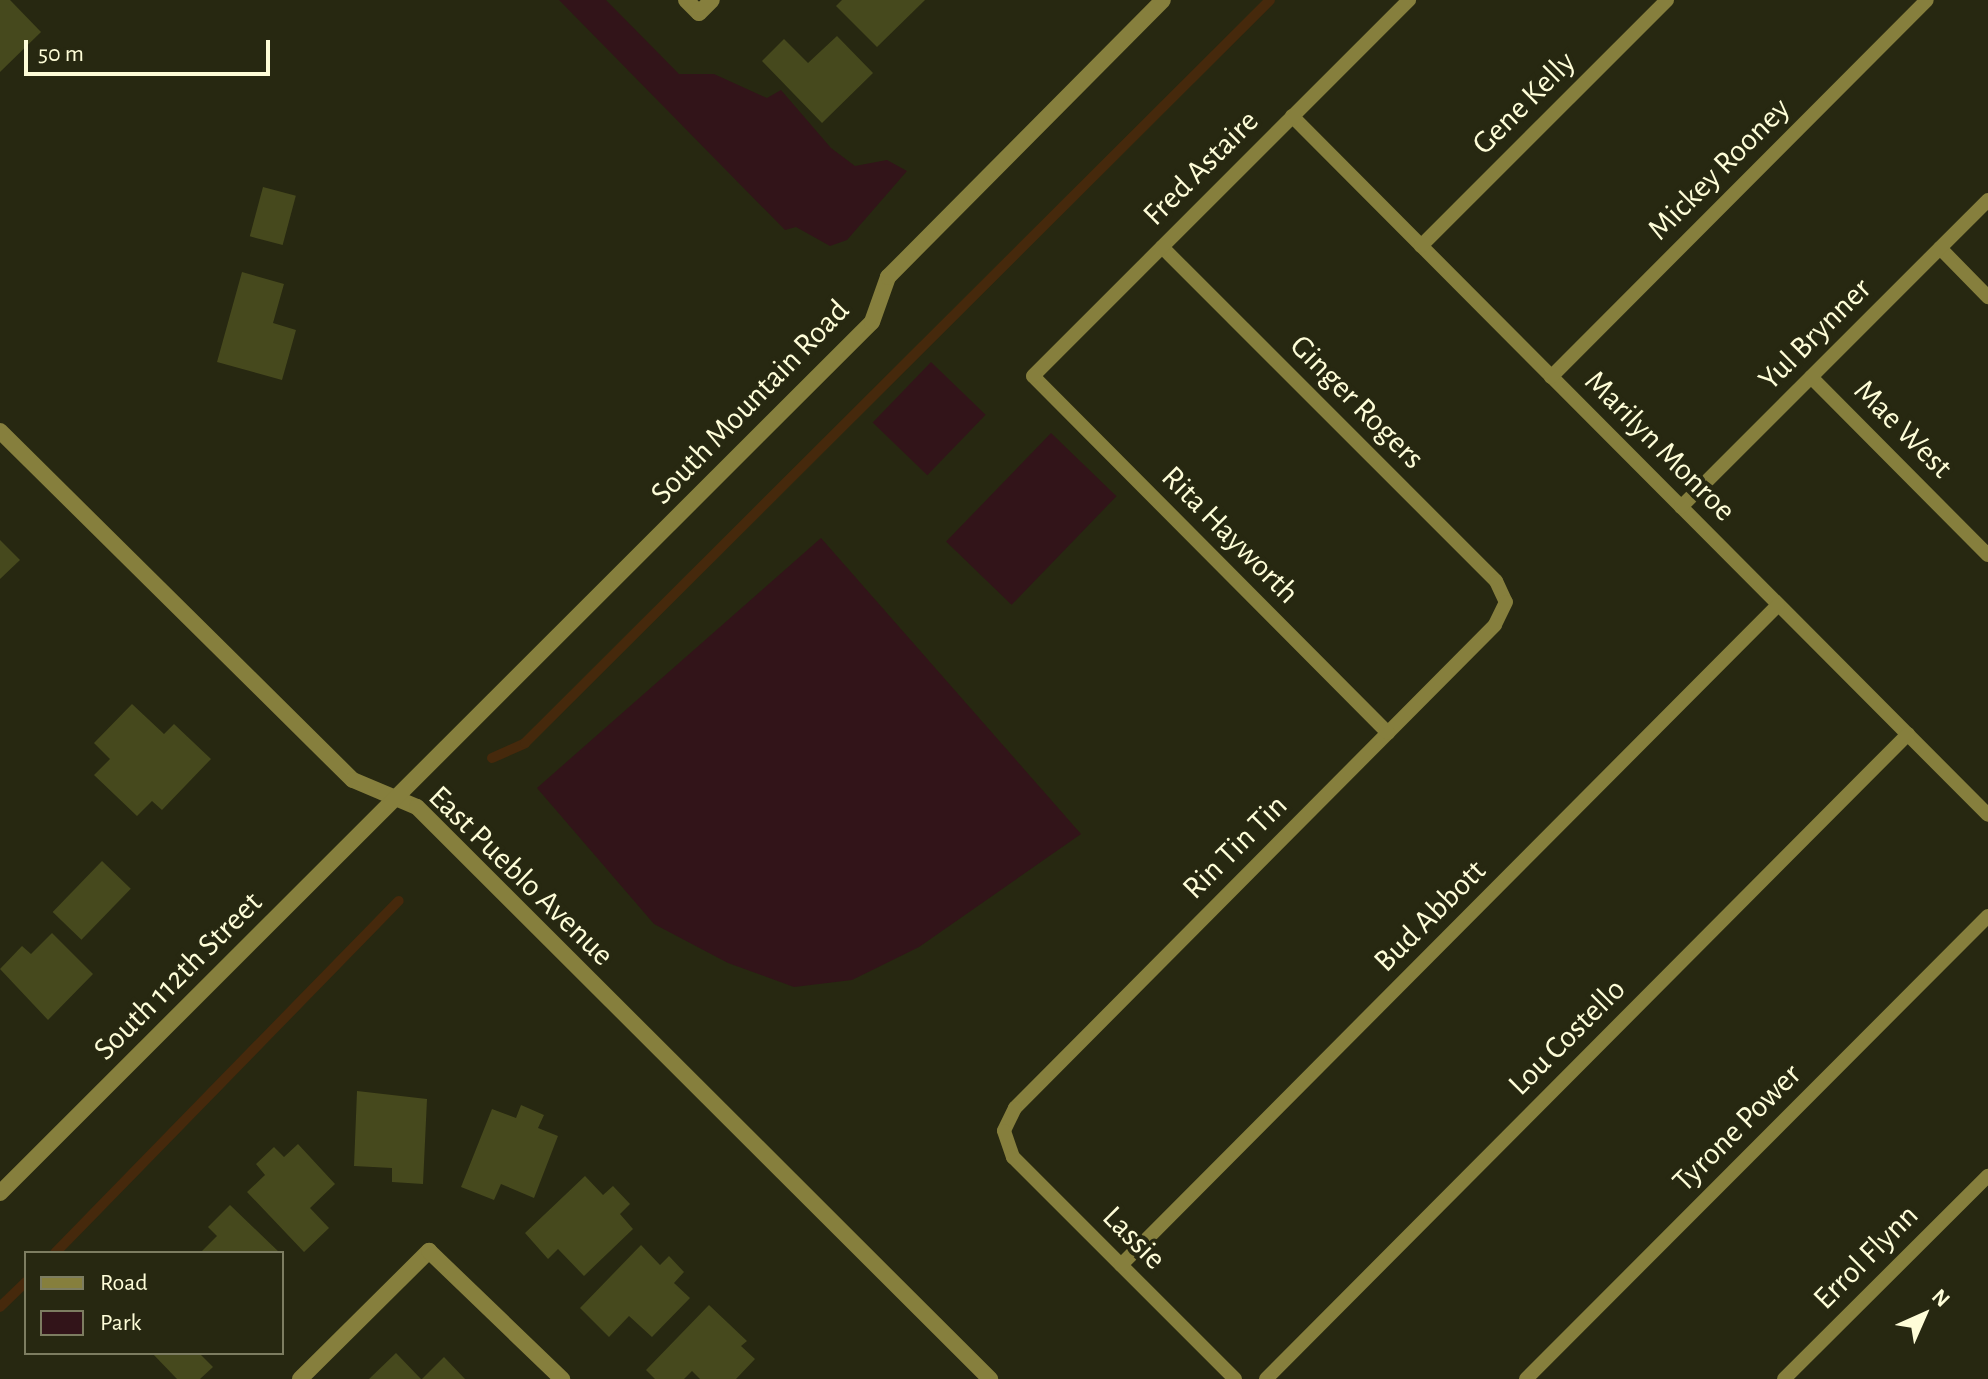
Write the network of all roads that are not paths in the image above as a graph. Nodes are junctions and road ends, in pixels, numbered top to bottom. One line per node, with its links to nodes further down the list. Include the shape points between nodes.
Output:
1 (686, 0): 2 (street, via 699,13)
2 (712, 0)
3 (1163, 0): 23 (street, South Mountain Road, via 888,277 872,322)
4 (1409, 0): 7 (lane, Fred Astaire)
5 (1667, 0): 9 (lane, Gene Kelly)
6 (1927, 0): 14 (lane, Mickey Rooney)
7 (1292, 116): 9 (lane, Marilyn Monroe); 10 (lane, Fred Astaire)
8 (1988, 200): 11 (lane, Yul Brynner)
9 (1421, 246): 14 (lane, Marilyn Monroe)
10 (1162, 247): 13 (lane, Fred Astaire); 19 (lane, Ginger Rogers, via 1496,581)
11 (1940, 248): 12 (lane); 15 (lane, Yul Brynner)
12 (1988, 297)
13 (1033, 376): 21 (lane, Rita Hayworth)
14 (1551, 377): 17 (lane, Marilyn Monroe)
15 (1811, 377): 17 (lane, Yul Brynner); 18 (lane, Mae West)
16 (0, 431): 23 (street, East Pueblo Avenue, via 353,780)
17 (1681, 507): 20 (lane, Marilyn Monroe)
18 (1988, 555)
19 (1506, 602): 21 (lane, Rin Tin Tin, via 1495,625)
20 (1778, 605): 22 (lane, Marilyn Monroe); 29 (lane, Bud Abbott)
21 (1388, 733): 26 (lane, Rin Tin Tin, via 1015,1108)
22 (1908, 734): 24 (lane, Marilyn Monroe); 34 (lane, Lou Costello)
23 (396, 798): 28 (street, South 112th Street); 32 (street, East Pueblo Avenue, via 417,807)
24 (1988, 815)
25 (1988, 916): 35 (lane, Tyrone Power)
26 (1004, 1131): 29 (lane, Lassie, via 1013,1157)
27 (1988, 1176): 36 (lane, Errol Flynn)
28 (0, 1193)
29 (1121, 1265): 33 (lane, Lassie)
30 (300, 1379): 31 (street, via 429,1251)
31 (562, 1379)
32 (990, 1379)
33 (1235, 1379)
34 (1266, 1379)
35 (1526, 1379)
36 (1784, 1379)

